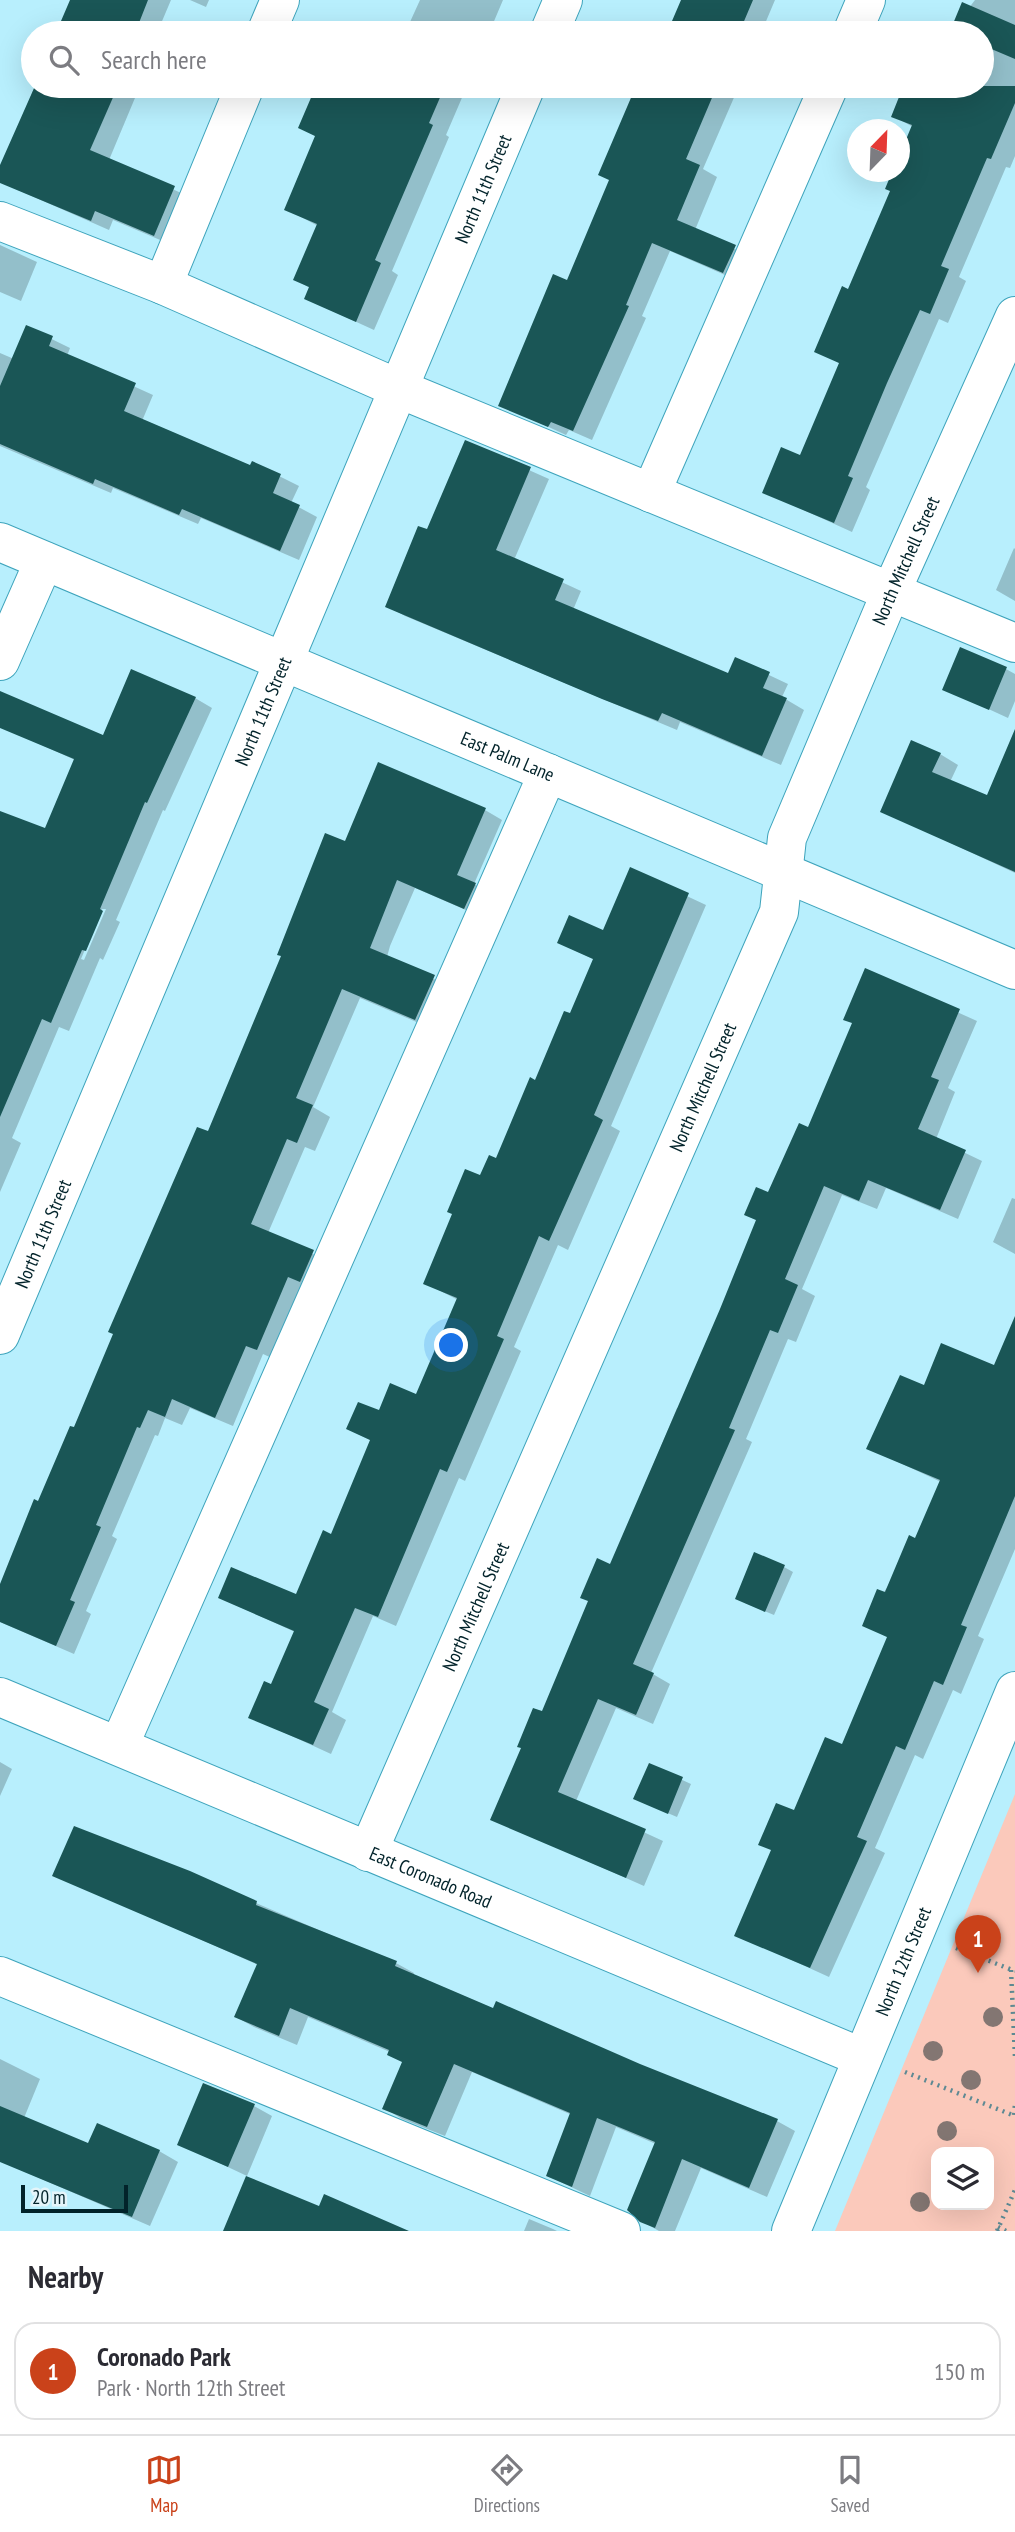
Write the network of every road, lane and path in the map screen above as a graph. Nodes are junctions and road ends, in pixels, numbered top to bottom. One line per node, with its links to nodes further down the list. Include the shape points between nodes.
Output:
1 (280, 0): 4 (street)
2 (563, 0): 5 (street)
3 (866, 0): 6 (street)
4 (271, 21)
5 (554, 21)
6 (857, 21)
7 (240, 98): 11 (street)
8 (521, 98): 13 (street, North 11th Street)
9 (824, 98): 14 (street)
10 (0, 221): 11 (street)
11 (163, 285): 13 (street)
12 (1015, 316): 17 (street, North Mitchell Street)
13 (397, 388): 14 (street); 20 (street, North 11th Street)
14 (651, 493): 17 (street)
15 (0, 542): 16 (street, East Palm Lane)
16 (44, 561): 19 (street); 20 (street, East Palm Lane)
17 (891, 592): 18 (street); 22 (street, North Mitchell Street, via 787,838)
18 (1015, 643)
19 (0, 661)
20 (284, 662): 21 (street, East Palm Lane); 24 (street, North 11th Street)
21 (548, 773): 22 (street, East Palm Lane); 27 (street)
22 (783, 872): 23 (street, East Palm Lane); 28 (street, North Mitchell Street, via 779,912)
23 (1015, 970)
24 (0, 1335)
25 (1015, 1691): 32 (street, North 12th Street)
26 (0, 1697): 27 (street, East Coronado Road)
27 (119, 1746): 28 (street, East Coronado Road)
28 (369, 1852): 32 (street, East Coronado Road)
29 (956, 1948): 30 (path)
30 (1013, 1971): 33 (path)
31 (0, 1976): 39 (street)
32 (861, 2057): 40 (street, North 12th Street)
33 (1015, 2057)
34 (905, 2072): 36 (path)
35 (1015, 2104): 36 (path)
36 (1014, 2116)
37 (1015, 2190): 38 (path)
38 (998, 2229): 41 (path)
39 (621, 2231)
40 (791, 2231)
41 (1006, 2231)

